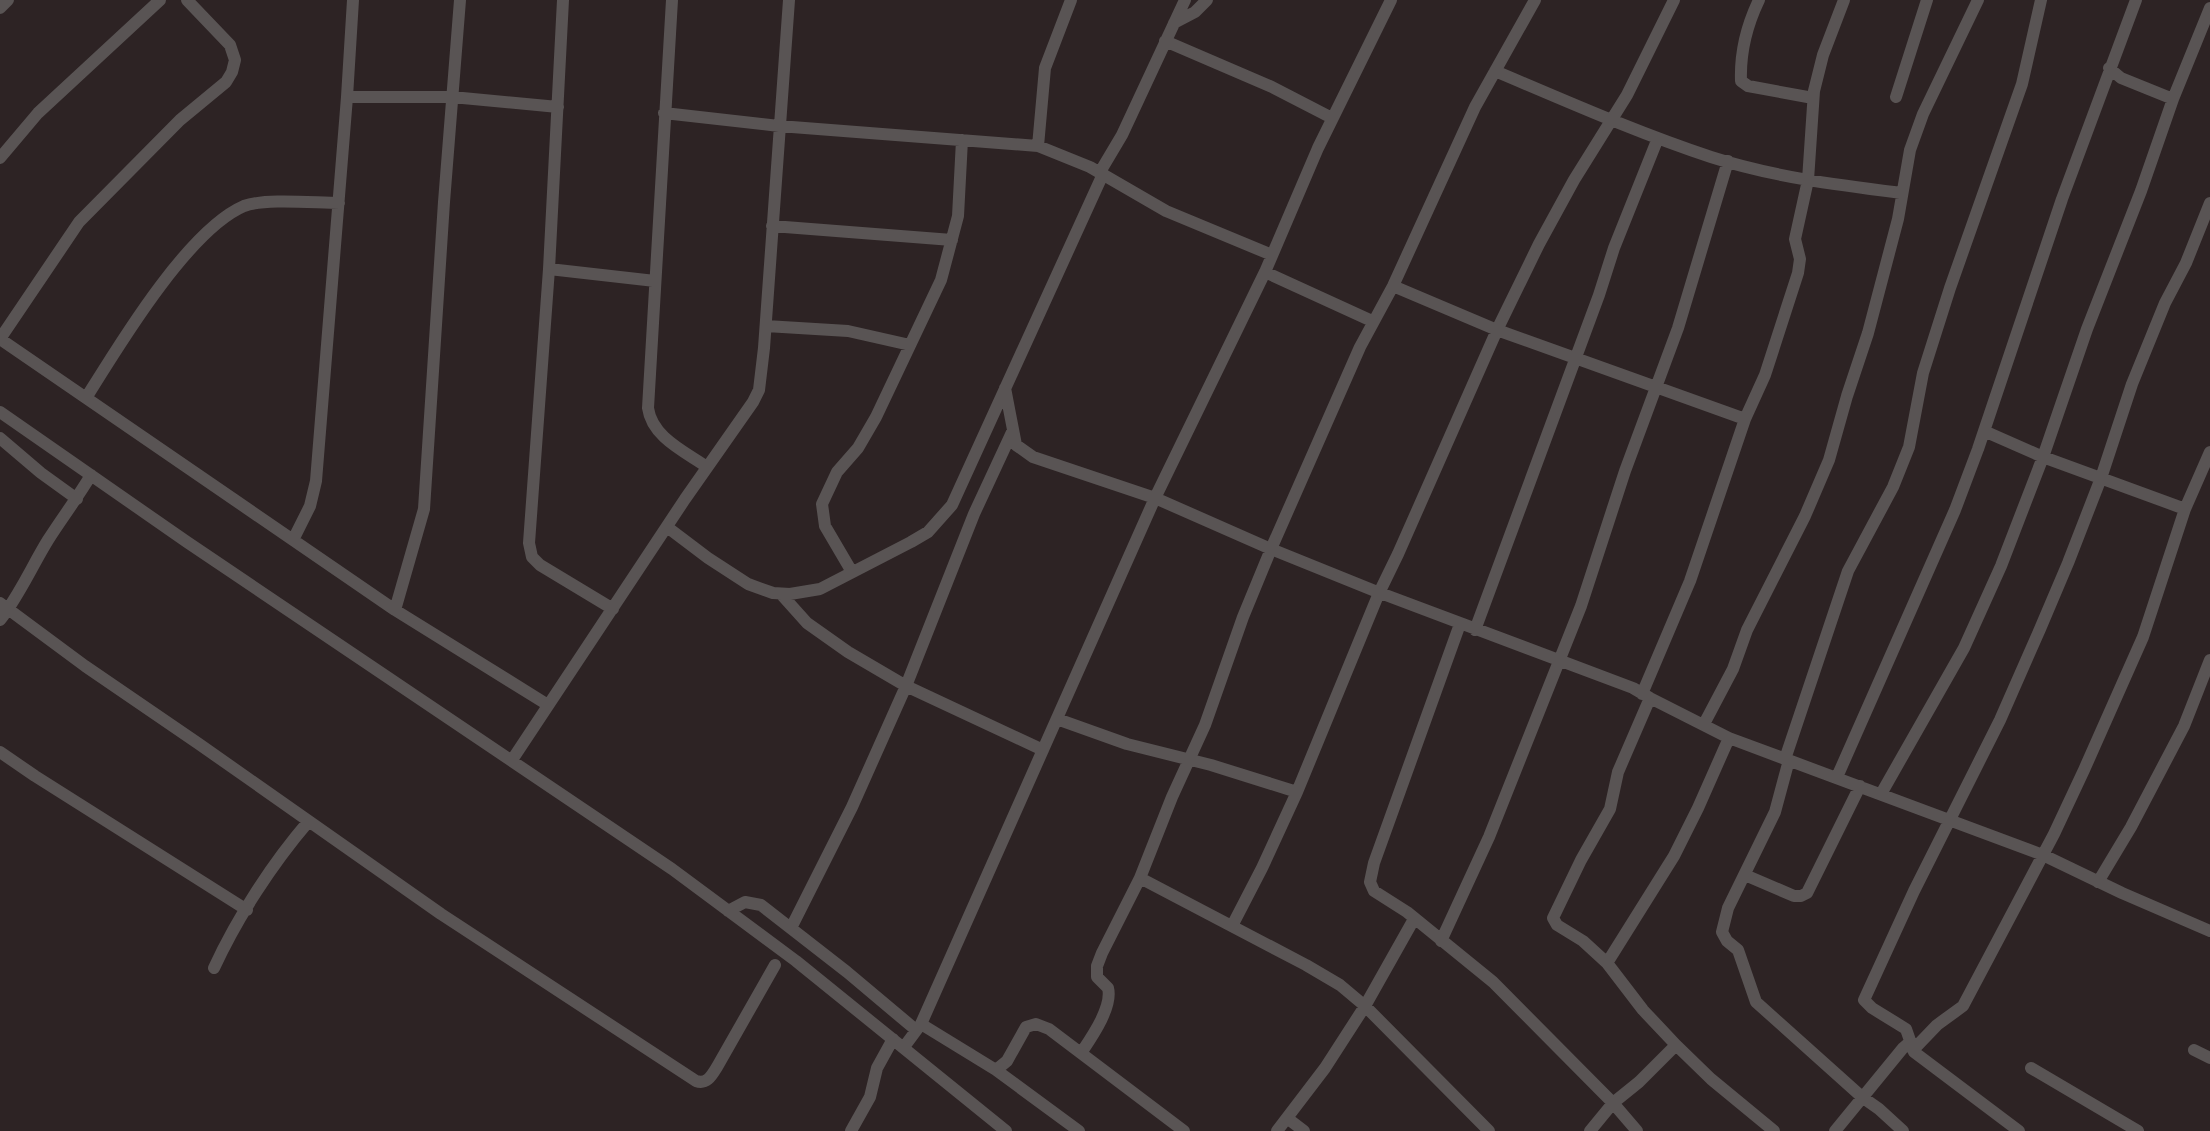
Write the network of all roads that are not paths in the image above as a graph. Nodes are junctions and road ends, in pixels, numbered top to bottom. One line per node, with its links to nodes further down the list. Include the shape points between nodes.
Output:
1 (8, 0): 21 (street)
2 (160, 0): 40 (street, via 38,113)
3 (187, 0): 57 (street, via 230,45 235,60 232,72 226,82 180,120 79,222)
4 (353, 0): 27 (street)
5 (460, 0): 28 (street)
6 (563, 0): 32 (street)
7 (672, 0): 33 (street)
8 (789, 0): 36 (street)
9 (1070, 0): 39 (street, via 1045,68)
10 (1185, 0): 23 (street)
11 (1208, 0): 23 (street)
12 (1391, 0): 34 (street)
13 (1535, 0): 26 (street)
14 (1674, 0): 35 (street)
15 (1759, 0): 30 (street, via 1746,36 1742,81 1748,86)
16 (1844, 0): 30 (street, via 1823,55)
17 (1927, 0): 29 (street)
18 (1978, 0): 44 (street, via 1924,114 1910,150)
19 (2041, 0): 98 (street, via 2022,84 1923,373 1908,447 1893,487 1848,571)
20 (2136, 0): 25 (street)
21 (0, 8)
22 (2210, 8): 31 (street)
23 (1174, 23): 24 (street)
24 (1165, 41): 34 (street, via 1272,87); 42 (street)
25 (2109, 68): 31 (street, via 2121,78); 66 (street)
26 (1495, 71): 35 (street); 53 (street, via 1475,107)
27 (347, 97): 28 (street); 45 (street)
28 (452, 97): 32 (street); 84 (street, via 424,509)
29 (1896, 97)
30 (1813, 98): 43 (street)
31 (2173, 99): 69 (street, via 2087,329)
32 (558, 107): 50 (street)
33 (664, 113): 36 (street); 52 (street)
34 (1332, 118): 49 (street)
35 (1612, 120): 37 (street); 56 (street, via 1574,180)
36 (779, 126): 38 (street); 47 (street)
37 (1658, 138): 41 (street); 59 (street, via 1614,248)
38 (962, 140): 39 (street); 48 (street, via 958,216)
39 (1038, 146): 42 (street)
40 (0, 158)
41 (1728, 161): 43 (street); 61 (street, via 1678,328)
42 (1102, 173): 49 (street, via 1166,210); 60 (street)
43 (1808, 180): 44 (street); 64 (street, via 1795,239 1800,260 1798,273 1765,375)
44 (1902, 193): 94 (street, via 1868,334 1829,460 1805,516 1747,630 1733,669)
45 (339, 203): 62 (street, via 254,203 232,213 210,230 181,262 118,346); 77 (street, via 316,481 310,506)
46 (2210, 203): 72 (street, via 2132,384)
47 (772, 226): 48 (street); 55 (street)
48 (952, 240): 58 (street, via 941,280)
49 (1272, 255): 51 (street)
50 (549, 268): 52 (street); 83 (street, via 530,552 540,565)
51 (1265, 272): 54 (street); 73 (street)
52 (654, 281): 70 (street, via 648,408 651,422 664,437)
53 (1393, 286): 54 (street); 56 (street)
54 (1372, 321): 78 (street)
55 (766, 326): 58 (street, via 848,330); 70 (street, via 759,390 738,425)
56 (1497, 330): 59 (street); 80 (street)
57 (0, 339): 62 (street)
58 (910, 344): 79 (street, via 876,417 858,448 837,472 822,504 825,526)
59 (1575, 359): 61 (street); 87 (street)
60 (1005, 388): 65 (street); 79 (street, via 952,505 941,519 928,532)
61 (1655, 388): 64 (street); 88 (street)
62 (86, 398): 77 (street)
63 (0, 412): 71 (street)
64 (1745, 420): 91 (street, via 1690,581)
65 (1013, 430): 73 (street, via 1016,445 1033,458); 90 (street, via 974,514)
66 (1984, 431): 69 (street); 101 (street, via 1955,510)
67 (0, 438): 74 (street)
68 (2210, 452): 75 (street)
69 (2043, 458): 72 (street); 104 (street, via 2001,566 1964,648)
70 (706, 467): 76 (street)
71 (91, 475): 74 (street); 99 (street)
72 (2100, 478): 75 (street); 105 (street, via 2068,563 2000,720)
73 (1155, 498): 78 (street); 93 (street)
74 (77, 499): 82 (street)
75 (2185, 509): 107 (street, via 2143,637)
76 (666, 527): 81 (street, via 741,580); 83 (street)
77 (293, 540): 84 (street)
78 (1271, 549): 80 (street); 100 (street, via 1240,625 1206,724)
79 (852, 572): 81 (street, via 820,589)
80 (1378, 593): 86 (street); 103 (street)
81 (780, 594): 90 (street, via 807,623)
82 (4, 606): 85 (street); 106 (street)
83 (613, 609): 92 (street)
84 (395, 610): 92 (street)
85 (0, 620)
86 (1460, 624): 87 (street); 113 (street, via 1371,878 1374,890)
87 (1475, 630): 88 (street)
88 (1561, 660): 91 (street); 117 (street, via 1489,837)
89 (2210, 660): 110 (street, via 2184,726)
90 (906, 686): 96 (street); 115 (street, via 852,808)
91 (1646, 696): 94 (street); 118 (street, via 1618,772 1610,809 1580,860 1553,918 1557,925 1583,941)
92 (548, 705): 99 (street)
93 (1056, 719): 96 (street); 100 (street, via 1127,744)
94 (1704, 724): 95 (street)
95 (1729, 738): 98 (street); 118 (street, via 1674,856)
96 (1043, 750): 122 (street)
97 (0, 752): 111 (street)
98 (1787, 759): 101 (street); 108 (street, via 1775,812)
99 (512, 760): 112 (street)
100 (1189, 760): 103 (street); 109 (street)
101 (1837, 778): 102 (street)
102 (1860, 786): 104 (street); 108 (street, via 1807,893 1794,896)
103 (1297, 792): 114 (street)
104 (1881, 794): 105 (street)
105 (1949, 820): 107 (street); 125 (street, via 1864,1000 1906,1029)
106 (308, 822): 111 (street, via 266,876); 119 (street, via 441,914 699,1082 707,1080 718,1067)
107 (2044, 854): 110 (street); 125 (street, via 1963,1006)
108 (1745, 875): 132 (street, via 1728,908 1722,929 1723,936 1742,958 1752,996)
109 (1140, 878): 114 (street); 128 (street, via 1097,966 1097,977 1108,988 1109,998 1096,1029)
110 (2098, 882): 116 (street)
111 (247, 910): 120 (street)
112 (728, 911): 115 (street, via 745,902 755,902); 123 (street)
113 (1414, 919): 117 (street); 121 (street)
114 (1232, 926): 121 (street, via 1329,978)
115 (792, 928): 122 (street)
116 (2210, 932)
117 (1441, 942): 133 (street, via 1492,982)
118 (1607, 963): 124 (street, via 1643,1010)
119 (775, 966)
120 (214, 968)
121 (1365, 1006): 134 (street, via 1326,1068); 141 (street)
122 (919, 1027): 126 (street); 131 (street)
123 (893, 1039): 126 (street); 135 (street, via 877,1068 870,1097)
124 (1676, 1045): 133 (street); 144 (street)
125 (1912, 1046): 132 (street, via 1903,1048); 147 (street)
126 (904, 1047): 136 (street)
127 (2194, 1050): 129 (street)
128 (1080, 1053): 131 (street, via 1049,1029 1031,1025 1022,1032 1007,1061); 138 (street)
129 (2210, 1058)
130 (2031, 1068): 148 (street)
131 (996, 1070): 137 (street)
132 (1862, 1097): 145 (street); 146 (street)
133 (1613, 1103): 142 (street); 143 (street)
134 (1287, 1118): 139 (street); 140 (street)
135 (851, 1131)
136 (1006, 1131)
137 (1079, 1131)
138 (1184, 1131)
139 (1277, 1131)
140 (1304, 1131)
141 (1489, 1131)
142 (1590, 1131)
143 (1637, 1131)
144 (1774, 1131)
145 (1835, 1131)
146 (1903, 1131)
147 (2019, 1131)
148 (2138, 1131)

